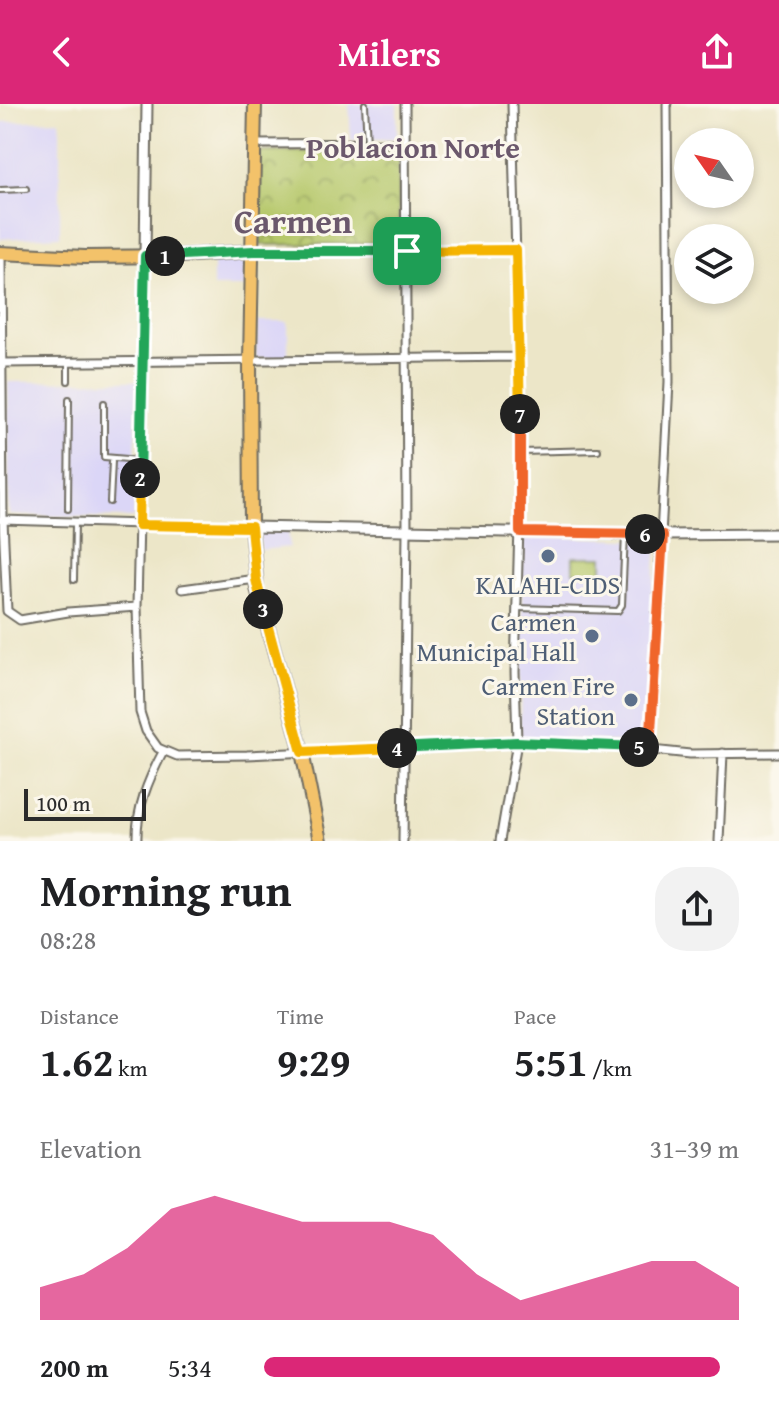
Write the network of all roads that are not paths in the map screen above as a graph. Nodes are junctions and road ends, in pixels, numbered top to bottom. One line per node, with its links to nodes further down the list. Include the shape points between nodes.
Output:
1 (147, 104): 16 (street)
2 (254, 104): 8 (main road)
3 (365, 104): 9 (lane)
4 (405, 104): 7 (street)
5 (512, 104): 12 (street)
6 (667, 104): 40 (street, via 670,347)
7 (405, 143): 9 (street); 14 (street)
8 (255, 144): 9 (street); 13 (main road)
9 (367, 144)
10 (26, 189): 11 (lane)
11 (0, 190)
12 (516, 250): 14 (street); 17 (street)
13 (253, 251): 14 (street); 16 (main road); 21 (main road)
14 (407, 251): 19 (street)
15 (1, 253): 16 (main road); 22 (street)
16 (145, 256): 18 (street)
17 (519, 357): 19 (street); 27 (street)
18 (143, 360): 20 (street); 21 (street); 29 (street)
19 (406, 360): 21 (street); 36 (street)
20 (68, 361): 22 (street); 23 (lane)
21 (250, 361): 35 (main road)
22 (4, 363): 32 (street)
23 (68, 381)
24 (69, 399): 31 (lane)
25 (104, 403): 28 (lane, via 104,457)
26 (598, 450): 27 (lane)
27 (521, 452): 37 (street)
28 (112, 460): 29 (lane); 30 (lane)
29 (140, 460): 34 (street)
30 (110, 502)
31 (68, 509)
32 (2, 520): 33 (street); 44 (street, via 11,616 20,620)
33 (75, 523): 34 (street); 42 (lane)
34 (139, 525): 35 (street); 44 (street)
35 (251, 527): 36 (street); 41 (main road)
36 (407, 531): 37 (street); 47 (street)
37 (520, 532): 38 (street); 45 (street)
38 (625, 534): 40 (street); 45 (lane, via 618,611)
39 (779, 534): 40 (street)
40 (663, 535): 48 (street)
41 (256, 579): 43 (street); 50 (main road)
42 (74, 580)
43 (182, 589)
44 (137, 607): 49 (street, via 140,712 146,731)
45 (518, 608): 46 (street)
46 (517, 742): 47 (street); 48 (street); 56 (street)
47 (404, 748): 50 (street); 55 (street)
48 (650, 748): 51 (street)
49 (163, 752): 50 (street); 53 (street, via 141,804)
50 (302, 752): 54 (main road)
51 (723, 753): 52 (street); 57 (street)
52 (779, 753)
53 (137, 841)
54 (320, 841)
55 (403, 841)
56 (500, 841)
57 (719, 841)

